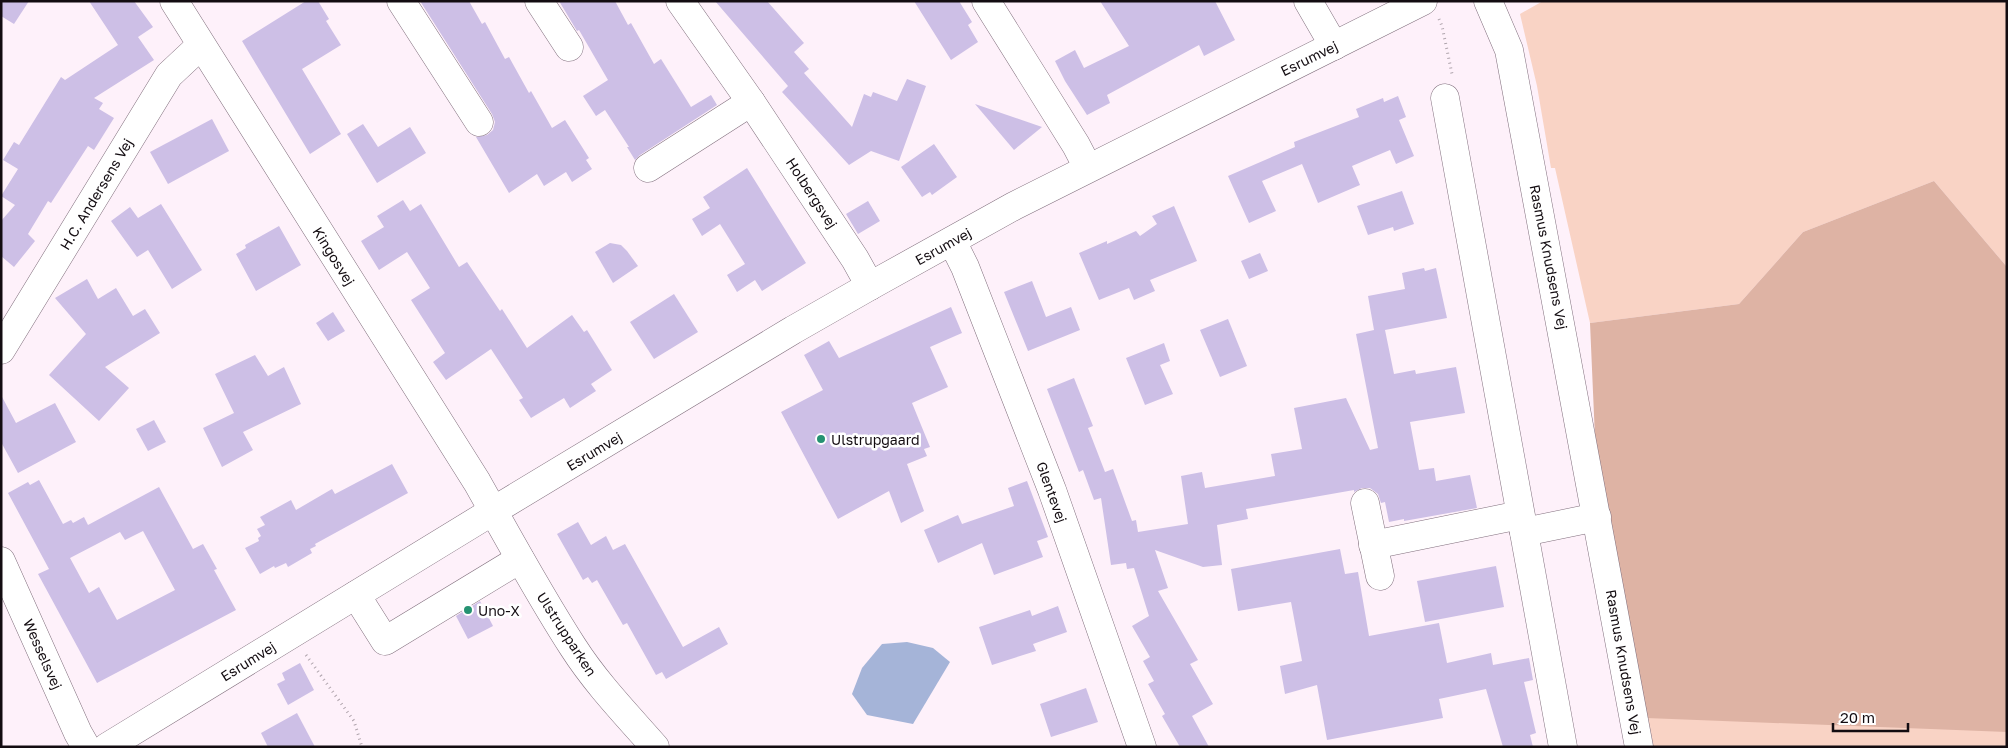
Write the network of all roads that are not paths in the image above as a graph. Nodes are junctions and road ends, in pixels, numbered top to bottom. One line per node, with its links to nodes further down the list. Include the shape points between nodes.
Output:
1 (174, 1): 9 (street, Kingosvej)
2 (401, 1): 14 (street)
3 (539, 1): 11 (street)
4 (680, 1): 13 (street, Holbergsvej)
5 (986, 1): 16 (street)
6 (1308, 1): 10 (street)
7 (1488, 1): 22 (street, Rasmus Knudsens Vej, via 1510,50)
8 (1431, 10): 10 (street, Esrumvej)
9 (200, 46): 19 (street, H.C. Andersens Vej, via 169,75); 21 (street, Kingosvej)
10 (1334, 46): 16 (street, Esrumvej)
11 (569, 47)
12 (1445, 98): 23 (street)
13 (751, 102): 15 (street); 18 (street, Holbergsvej)
14 (479, 122)
15 (648, 168)
16 (1088, 168): 17 (street, Esrumvej)
17 (952, 241): 18 (street, Esrumvej); 32 (street, Glentevej, via 1052,490)
18 (870, 286): 21 (street, Esrumvej)
19 (1, 350)
20 (1365, 503): 24 (street)
21 (494, 511): 25 (street, Ulstrupparken); 28 (street, Esrumvej)
22 (1597, 517): 23 (street); 34 (street, Rasmus Knudsens Vej)
23 (1522, 523): 24 (street); 33 (street)
24 (1373, 545): 27 (street)
25 (520, 559): 28 (street, via 385,641); 31 (street, Ulstrupparken, via 573,647 604,690)
26 (1, 561): 29 (street, Wesselsvej)
27 (1380, 576)
28 (356, 595): 30 (street, Esrumvej)
29 (86, 747)
30 (107, 747)
31 (655, 747)
32 (1142, 747)
33 (1563, 747)
34 (1639, 747)

